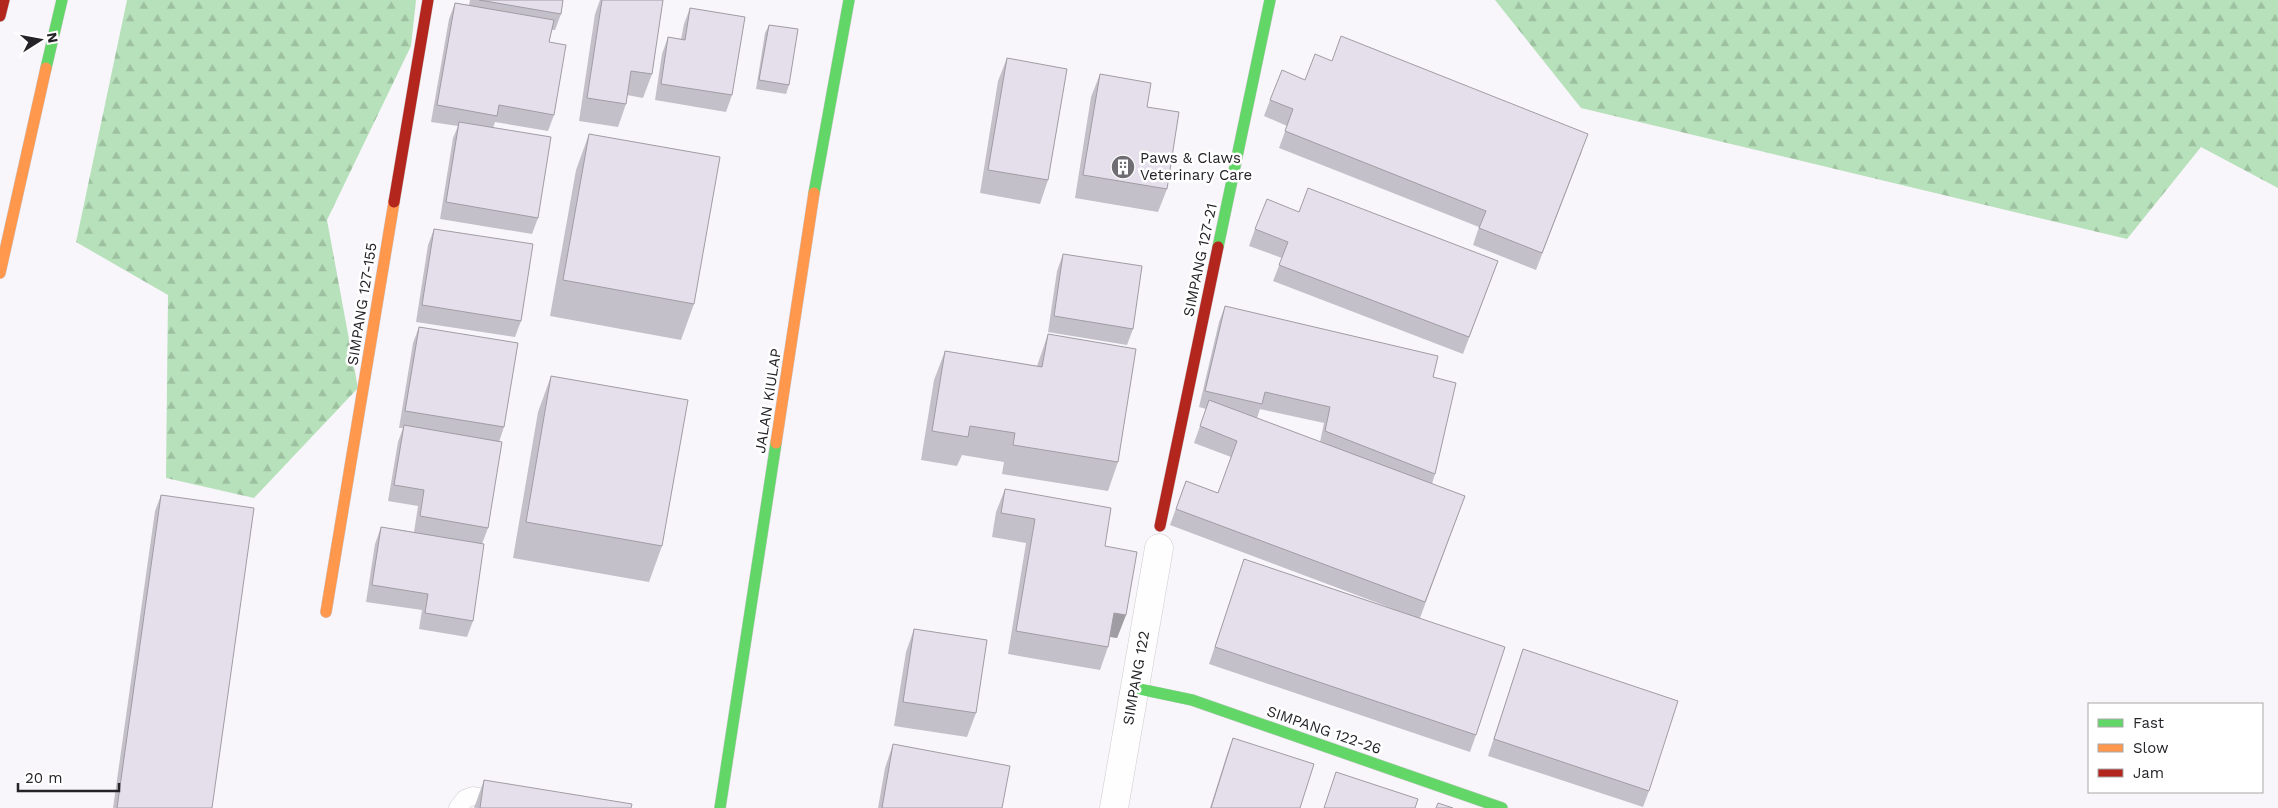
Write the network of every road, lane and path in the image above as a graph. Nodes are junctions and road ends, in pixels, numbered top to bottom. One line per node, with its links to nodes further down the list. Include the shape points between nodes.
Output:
1 (4, 0): 7 (main road)
2 (62, 0): 8 (main road)
3 (428, 0): 11 (main road, SIMPANG 127-155)
4 (849, 0): 15 (main road, JALAN KIULAP, via 814,191)
5 (1270, 0): 10 (main road, SIMPANG 127-21)
6 (72, 8): 8 (main road)
7 (0, 16)
8 (47, 65): 9 (main road)
9 (0, 273)
10 (1160, 537): 12 (street, SIMPANG 122)
11 (326, 612)
12 (1135, 688): 16 (street, SIMPANG 122); 17 (main road, SIMPANG 122-26, via 1192,700)
13 (458, 808): 14 (lane, via 465,799 473,796)
14 (544, 808)
15 (720, 808)
16 (1114, 808)
17 (1502, 808)

